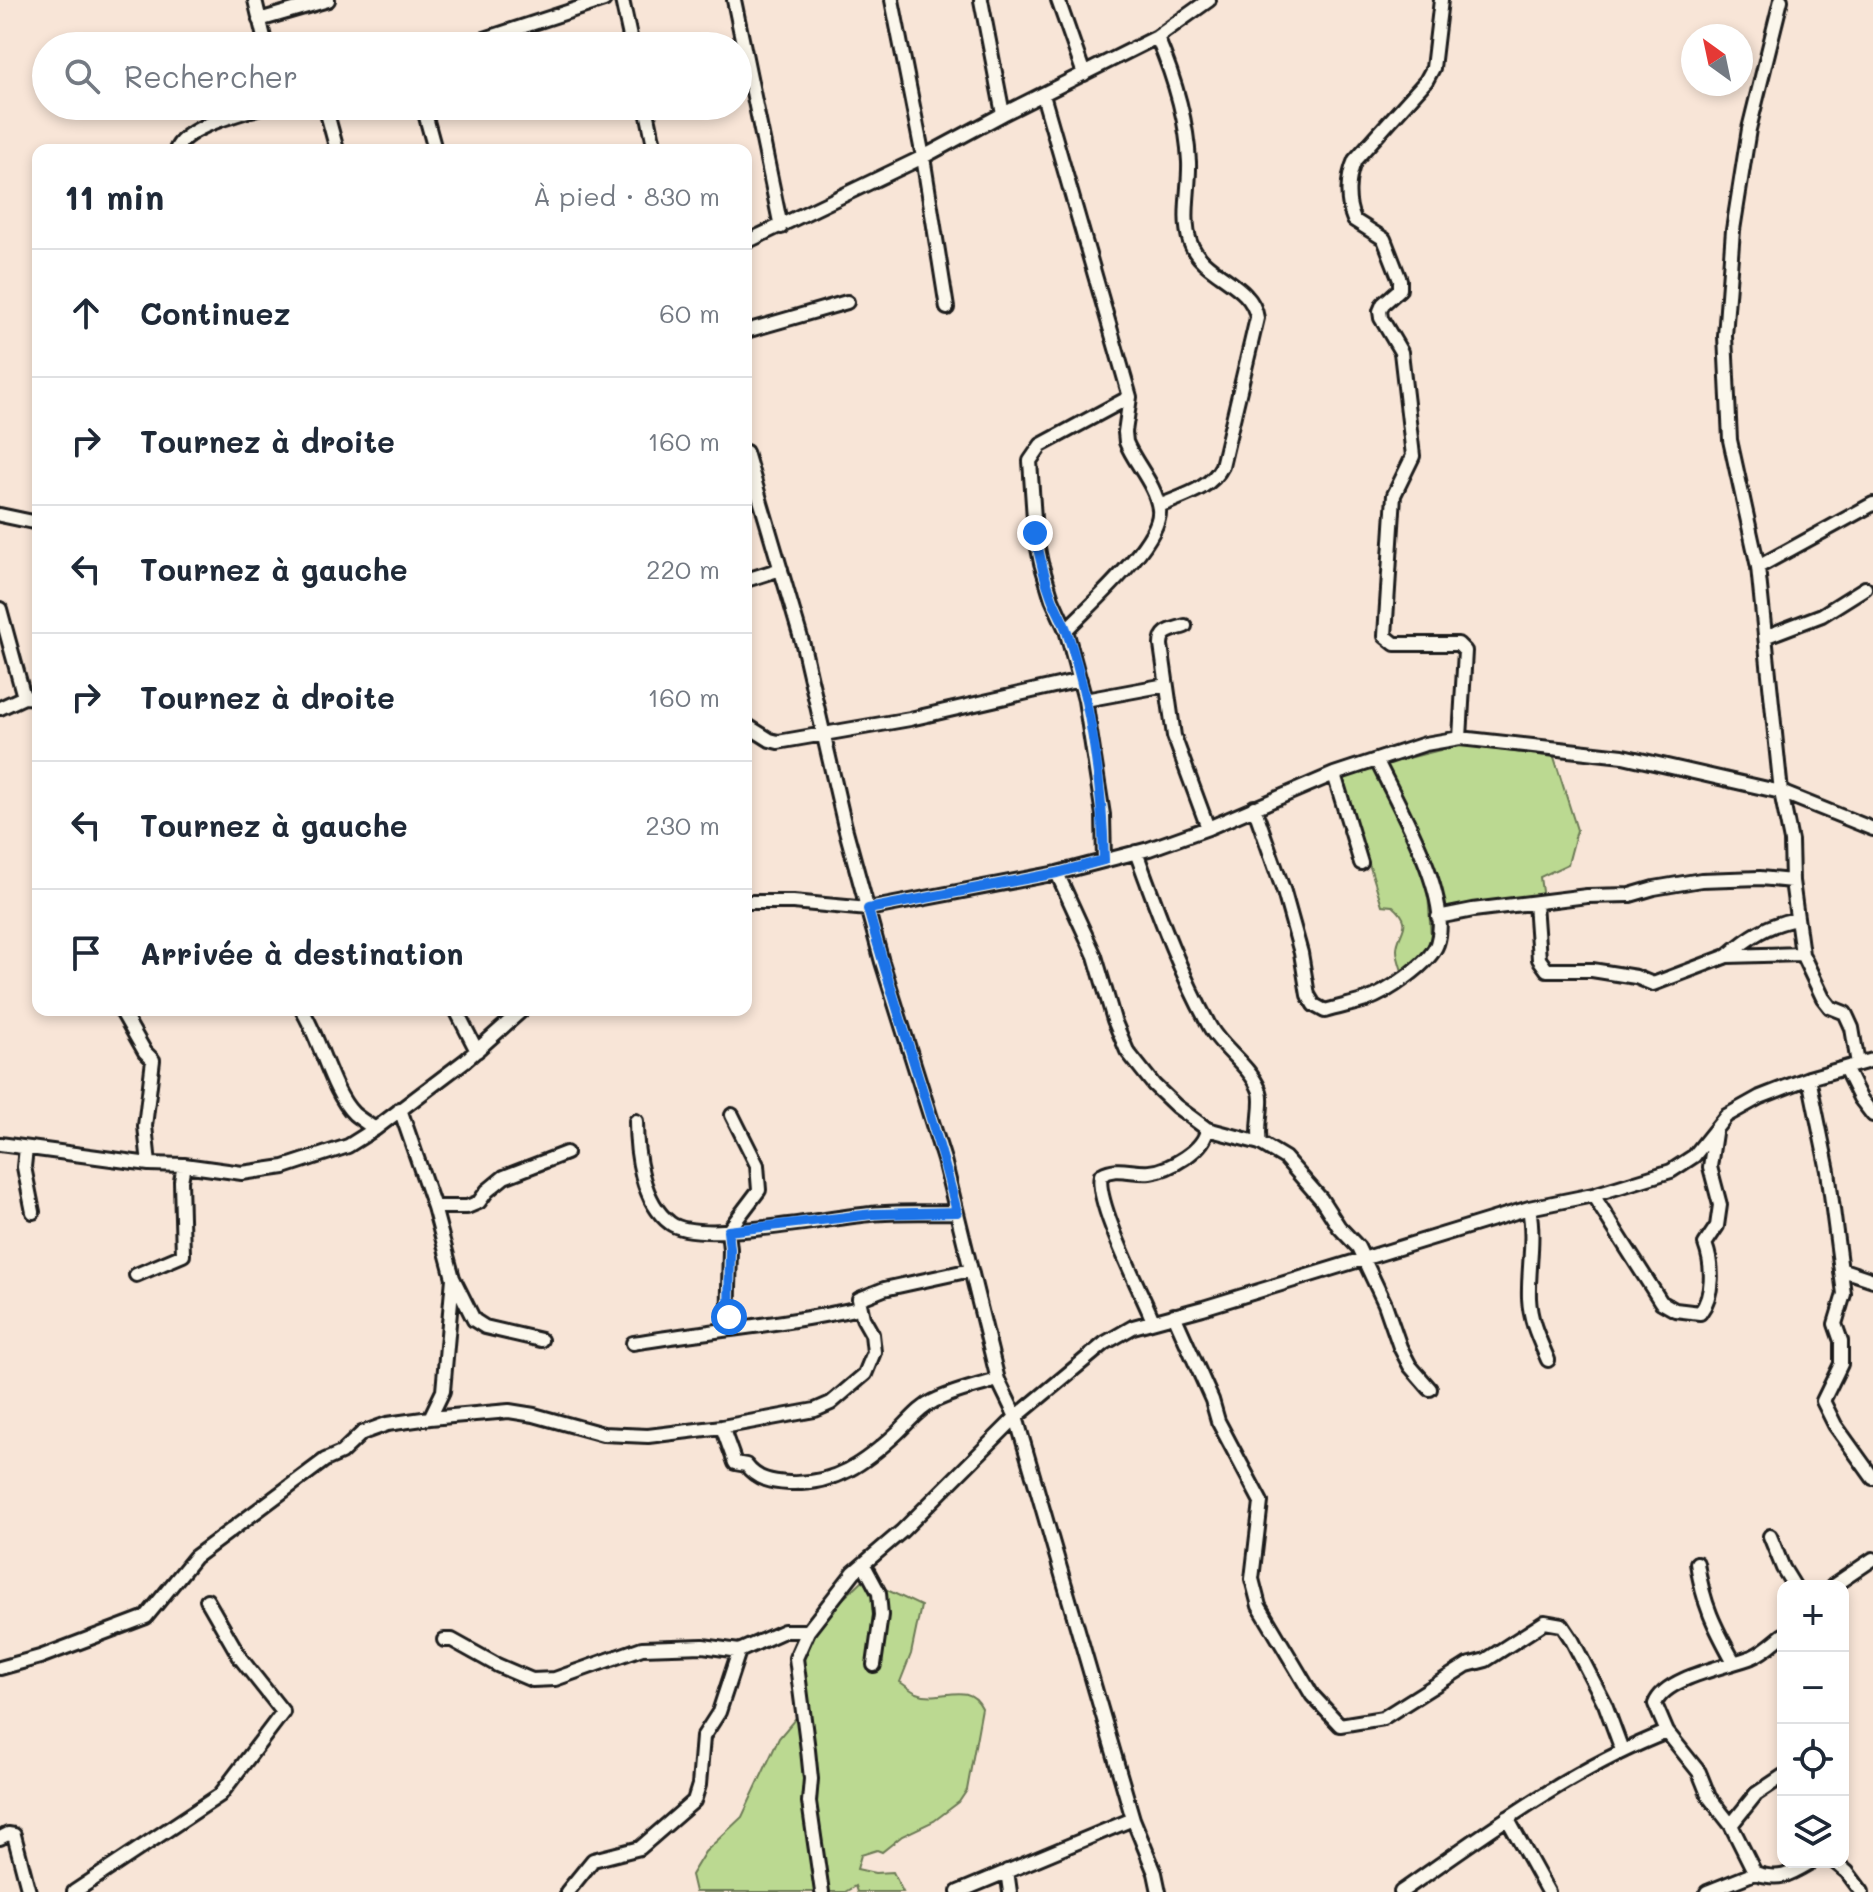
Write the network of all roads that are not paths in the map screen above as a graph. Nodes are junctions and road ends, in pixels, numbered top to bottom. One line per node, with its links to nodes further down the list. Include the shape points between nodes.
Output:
1 (255, 0): 12 (street)
2 (328, 0): 12 (street)
3 (604, 0): 14 (street)
4 (622, 0): 15 (street)
5 (734, 0): 16 (street)
6 (892, 0): 30 (street)
7 (981, 0): 21 (street)
8 (1058, 0): 18 (street)
9 (1209, 0): 17 (street)
10 (1441, 0): 57 (street, via 1433,68 1421,89 1355,160 1349,202 1354,220 1384,239 1400,280 1400,289 1380,311 1401,352 1413,456 1394,495 1385,636 1395,644 1463,647)
11 (1781, 0): 42 (street, via 1749,129 1733,230 1725,336 1730,440)
12 (259, 20): 13 (street)
13 (262, 32)
14 (506, 32)
15 (629, 32)
16 (741, 32)
17 (1157, 37): 18 (street); 39 (street, via 1187,135 1189,239 1200,259 1253,301 1257,318 1217,476)
18 (1084, 74): 20 (street)
19 (752, 87): 31 (street)
20 (1043, 95): 21 (street); 36 (street)
21 (1003, 114): 30 (street)
22 (224, 120): 26 (street, via 192,131)
23 (329, 120): 27 (street)
24 (427, 120): 28 (street)
25 (649, 120): 29 (street)
26 (179, 144)
27 (335, 144)
28 (433, 144)
29 (654, 144)
30 (923, 157): 31 (street); 34 (street)
31 (781, 227): 32 (street)
32 (752, 239)
33 (847, 302): 35 (street)
34 (947, 308)
35 (752, 329)
36 (1130, 397): 39 (street, via 1126,442); 48 (street, via 1041,445 1030,461 1041,563)
37 (752, 474): 43 (street)
38 (1873, 504): 42 (street)
39 (1159, 506): 48 (street, via 1157,526 1138,556)
40 (0, 515): 41 (street)
41 (32, 522)
42 (1758, 567): 49 (street)
43 (781, 569): 44 (street); 56 (street)
44 (752, 578)
45 (1865, 588): 49 (street, via 1822,615)
46 (0, 609): 52 (street)
47 (1185, 626): 51 (street, via 1161,639)
48 (1066, 630): 50 (street)
49 (1767, 636): 60 (street)
50 (1080, 680): 53 (street); 56 (street, via 910,719)
51 (1166, 685): 53 (street); 62 (street, via 1174,736)
52 (31, 697): 54 (street)
53 (1085, 700): 65 (street, via 1103,815)
54 (0, 708)
55 (752, 729): 56 (street, via 778,742)
56 (824, 732): 71 (street)
57 (1460, 738): 58 (street); 60 (street, via 1623,756)
58 (1377, 761): 59 (street); 72 (street, via 1433,878)
59 (1334, 774): 61 (street); 66 (street)
60 (1781, 792): 63 (street); 68 (street)
61 (1254, 807): 62 (street); 72 (street, via 1284,892 1314,1005 1325,1011 1369,999 1413,971 1437,942)
62 (1208, 828): 64 (street)
63 (1873, 829)
64 (1136, 852): 65 (street); 92 (street, via 1171,948 1212,1030 1259,1089)
65 (1104, 860): 67 (street)
66 (1361, 863)
67 (1057, 873): 71 (street); 90 (street, via 1095,956 1127,1051 1165,1095)
68 (1792, 881): 70 (street, via 1701,880 1630,895); 73 (street)
69 (752, 902): 71 (street)
70 (1535, 903): 72 (street); 75 (street, via 1539,959 1547,970 1592,970 1653,984)
71 (868, 909): 102 (street)
72 (1438, 917)
73 (1797, 919): 74 (street); 75 (street, via 1773,923)
74 (1802, 954): 75 (street); 82 (street, via 1823,998 1845,1013)
75 (1727, 956)
76 (124, 1016): 96 (street, via 153,1060 145,1126)
77 (306, 1016): 89 (street, via 352,1112)
78 (459, 1016): 80 (street)
79 (515, 1016): 80 (street)
80 (477, 1051): 85 (street)
81 (1873, 1060): 82 (street)
82 (1858, 1064): 83 (street)
83 (1845, 1068): 84 (street); 87 (street)
84 (1809, 1078): 91 (street, via 1760,1097 1726,1116); 106 (street)
85 (400, 1109): 89 (street); 99 (street)
86 (732, 1115): 103 (street, via 757,1165 759,1190)
87 (1873, 1115)
88 (636, 1121): 103 (street, via 644,1180 656,1208 672,1225 696,1232)
89 (375, 1129): 97 (street, via 348,1146 284,1167 242,1173)
90 (1207, 1129): 92 (street); 112 (street, via 1192,1152 1164,1168 1116,1169 1101,1175 1108,1221)
91 (1716, 1129): 98 (street, via 1694,1156 1671,1171); 98 (street, via 1710,1167 1720,1205 1717,1226 1705,1244 1711,1259 1710,1283 1700,1313 1661,1302)
92 (1260, 1143): 104 (street, via 1285,1158)
93 (0, 1144): 94 (street)
94 (26, 1148): 96 (street); 101 (street, via 24,1167)
95 (566, 1153): 99 (street, via 504,1177 467,1207)
96 (149, 1164): 97 (street)
97 (184, 1165): 107 (street, via 183,1255)
98 (1593, 1195): 100 (street)
99 (434, 1207): 108 (street)
100 (1529, 1208): 104 (street); 116 (street, via 1531,1316)
101 (33, 1212)
102 (957, 1212): 103 (street, via 873,1214); 105 (street)
103 (728, 1231): 113 (street)
104 (1365, 1259): 111 (street); 118 (street, via 1400,1347)
105 (971, 1270): 110 (street, via 884,1289 859,1299); 117 (street)
106 (1843, 1270): 109 (street); 122 (street, via 1844,1294 1835,1324 1841,1364 1823,1401)
107 (136, 1275)
108 (453, 1278): 114 (street, via 474,1320); 120 (street, via 443,1391)
109 (1873, 1280)
110 (859, 1308): 113 (street, via 777,1325); 121 (street, via 874,1352 865,1374 848,1389 815,1410)
111 (1174, 1315): 112 (street); 138 (street, via 1218,1421 1261,1502 1252,1579 1259,1606 1312,1695 1340,1725 1383,1718 1467,1665 1554,1622 1572,1640)
112 (1153, 1321): 119 (street, via 1105,1343)
113 (728, 1328): 115 (street)
114 (541, 1340)
115 (633, 1343)
116 (1548, 1360)
117 (998, 1380): 119 (street); 121 (street, via 934,1401 868,1457 832,1478 770,1482 752,1474 746,1465 735,1463)
118 (1430, 1389)
119 (1016, 1417): 126 (street); 141 (street)
120 (430, 1418): 121 (street, via 509,1411 603,1434 648,1436); 136 (street, via 362,1433 195,1557 146,1617)
121 (722, 1427)
122 (1870, 1471)
123 (1770, 1536): 127 (street)
124 (1873, 1559): 128 (street)
125 (1697, 1563): 134 (street, via 1702,1597)
126 (864, 1565): 130 (street); 135 (street, via 879,1593)
127 (1791, 1580)
128 (1842, 1580)
129 (207, 1600): 149 (street, via 241,1659 283,1712 220,1795)
130 (808, 1631): 133 (street, via 784,1631); 151 (street, via 796,1658)
131 (1777, 1639): 134 (street, via 1754,1656)
132 (444, 1640): 133 (street, via 532,1680 555,1679 642,1648)
133 (739, 1651): 150 (street, via 719,1712 703,1737 694,1801 640,1848 593,1860)
134 (1734, 1662): 137 (street, via 1681,1681 1658,1697 1655,1704)
135 (874, 1665)
136 (0, 1668)
137 (1667, 1732): 138 (street); 142 (street)
138 (1622, 1750): 140 (street)
139 (1777, 1780): 142 (street, via 1756,1794)
140 (1507, 1818): 155 (street); 156 (street)
141 (1133, 1819): 146 (street); 154 (street)
142 (1731, 1825): 147 (street)
143 (0, 1838): 148 (street, via 14,1835)
144 (1801, 1868): 147 (street, via 1773,1879)
145 (1842, 1868): 158 (street)
146 (1007, 1871): 152 (street); 153 (street)
147 (1755, 1873): 157 (street)
148 (29, 1892)
149 (74, 1892)
150 (567, 1892)
151 (822, 1892)
152 (958, 1892)
153 (1010, 1892)
154 (1159, 1892)
155 (1401, 1892)
156 (1548, 1892)
157 (1707, 1892)
158 (1862, 1892)

